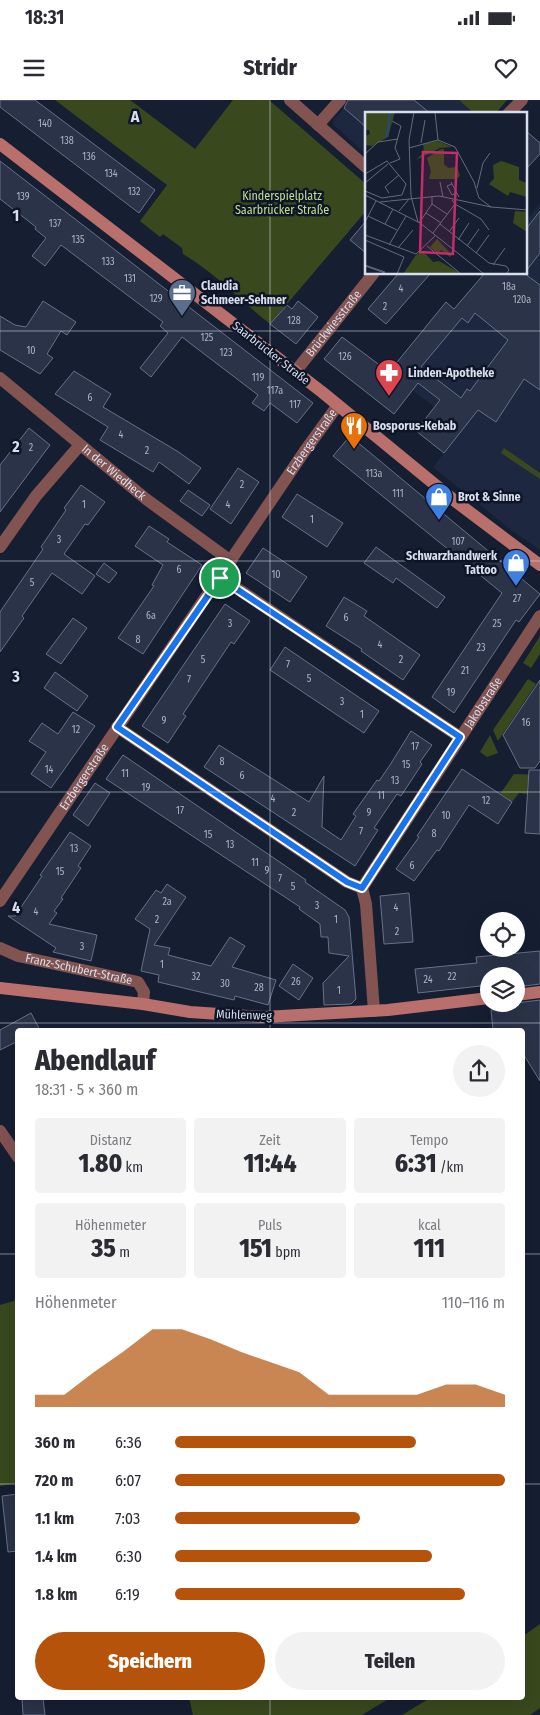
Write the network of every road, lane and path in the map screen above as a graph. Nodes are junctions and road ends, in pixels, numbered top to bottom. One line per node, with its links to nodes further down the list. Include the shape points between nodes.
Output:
1 (290, 100): 5 (street)
2 (340, 100): 5 (street)
3 (522, 100): 4 (street)
4 (510, 112)
5 (318, 125): 7 (street)
6 (0, 144): 9 (main road, Saarbrücker Straße)
7 (365, 166)
8 (372, 275): 9 (street, Brückwiesstraße)
9 (295, 372): 11 (main road, Saarbrücker Straße)
10 (0, 378): 12 (street, In der Wiedheck)
11 (338, 405): 14 (street, Erzbergerstraße); 15 (main road, Saarbrücker Straße, via 455,501)
12 (80, 445): 13 (street, via 36,496); 14 (street, In der Wiedheck, via 146,499)
13 (0, 547)
14 (231, 561): 16 (street, Erzbergerstraße)
15 (540, 565)
16 (220, 578): 18 (street, Erzbergerstraße); 19 (street)
17 (540, 616): 19 (street, Jakobstraße)
18 (117, 727): 20 (street, via 347,882); 21 (street, Erzbergerstraße)
19 (460, 737): 20 (street, Jakobstraße)
20 (362, 888): 28 (street)
21 (2, 893)
22 (0, 948): 27 (street, Franz-Schubert-Straße, via 18,956 138,982 144,992)
23 (0, 988): 27 (main road, Mühlenweg)
24 (540, 992): 25 (main road)
25 (525, 994)
26 (480, 999): 28 (main road, Mühlenweg)
27 (143, 1004): 28 (main road, Mühlenweg, via 198,1013 264,1017)
28 (374, 1011)
29 (0, 1130): 30 (street)
30 (15, 1152)

